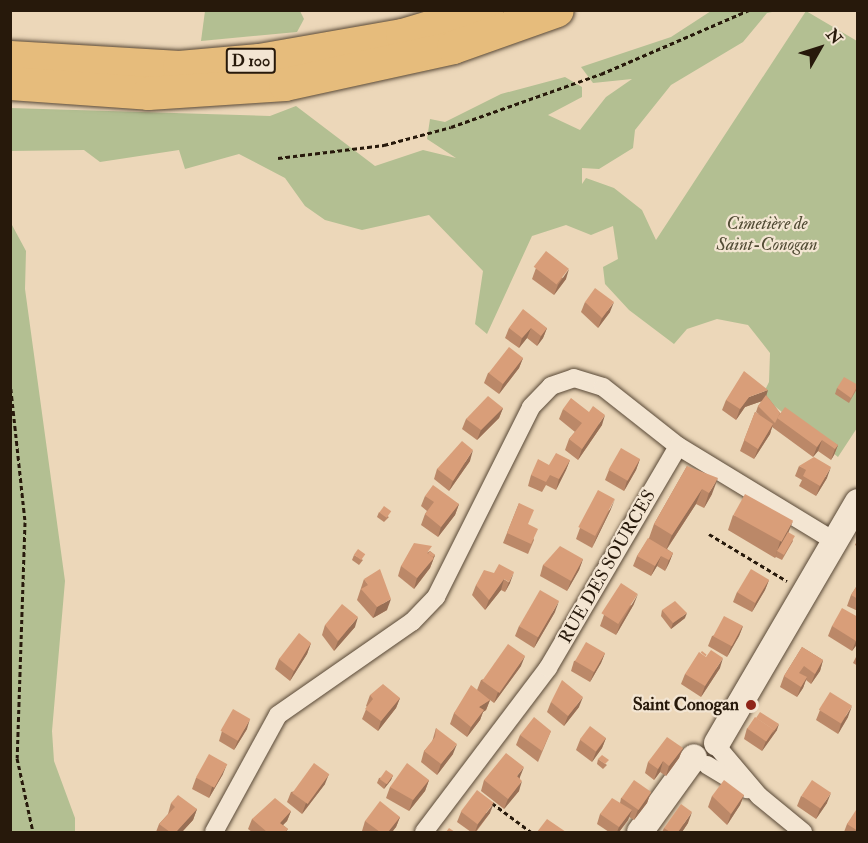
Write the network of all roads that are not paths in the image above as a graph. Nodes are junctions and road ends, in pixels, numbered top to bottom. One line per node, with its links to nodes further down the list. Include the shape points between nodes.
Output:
1 (486, 10): 3 (highway, D 100, via 402,35 259,60 179,67)
2 (556, 10): 4 (highway, D 100, via 453,47 285,84 148,93)
3 (10, 57)
4 (10, 83)
5 (678, 446): 7 (street); 9 (street, via 591,381 567,379 543,391 436,597 412,622 279,715); 10 (street, RUE DES SOURCES, via 548,668)
6 (858, 502): 7 (main road)
7 (834, 541): 8 (main road)
8 (708, 753): 11 (main road); 12 (main road); 13 (street)
9 (214, 832)
10 (424, 832)
11 (640, 832)
12 (652, 832)
13 (803, 832)

